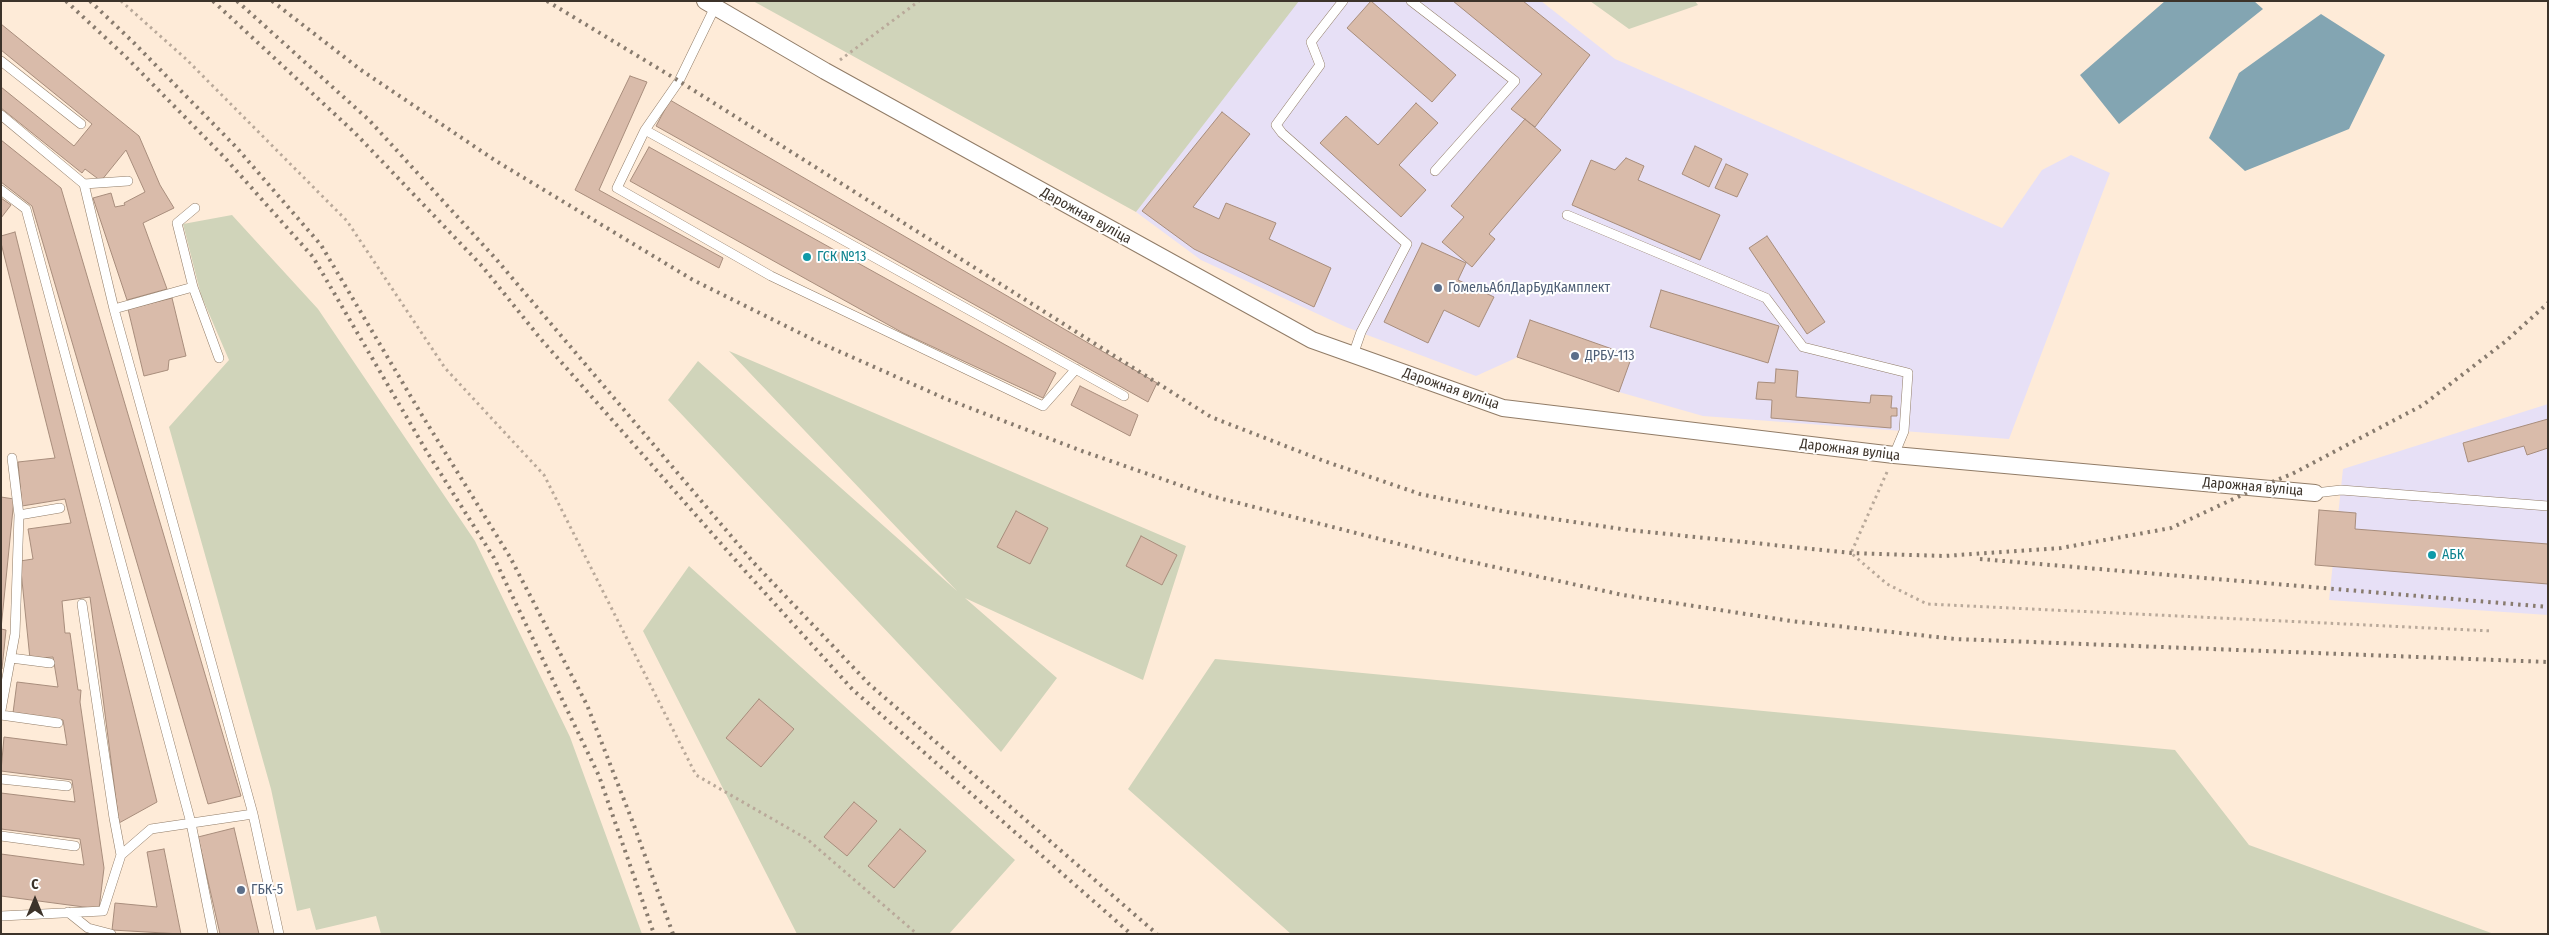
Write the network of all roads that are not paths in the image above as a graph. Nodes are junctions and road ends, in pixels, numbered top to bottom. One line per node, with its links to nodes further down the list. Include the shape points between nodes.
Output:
1 (1343, 1): 16 (lane, via 1311,42 1320,65 1276,125 1282,134 1407,244 1361,332)
2 (1411, 1): 8 (lane, via 1515,81)
3 (710, 4): 7 (lane, via 678,81); 16 (street, Дарожная вуліца, via 1312,340)
4 (1, 61): 6 (lane)
5 (1, 115): 10 (lane)
6 (81, 124)
7 (645, 130): 18 (lane); 18 (lane, via 617,188 771,276 1043,406)
8 (1435, 171)
9 (128, 181): 10 (lane)
10 (84, 184): 15 (lane)
11 (1, 190): 35 (lane, via 26,209)
12 (195, 208): 14 (lane, via 177,223)
13 (1567, 214): 20 (lane, via 1766,298 1803,347 1908,373 1904,431)
14 (193, 287): 15 (lane); 17 (lane)
15 (114, 308): 34 (lane)
16 (1353, 354): 20 (street, Дарожная вуліца, via 1503,408)
17 (219, 358)
18 (1076, 369): 19 (lane)
19 (1124, 396)
20 (1894, 455): 22 (street, Дарожная вуліца)
21 (12, 458): 25 (lane)
22 (2315, 493): 23 (lane, via 2341,490)
23 (2548, 506)
24 (60, 508): 25 (lane)
25 (19, 515): 27 (lane, via 15,634)
26 (82, 604): 38 (lane)
27 (11, 658): 28 (lane); 29 (lane)
28 (50, 663)
29 (1, 710)
30 (1, 716): 31 (lane)
31 (58, 723)
32 (1, 779): 33 (lane)
33 (67, 786)
34 (253, 814): 35 (lane); 44 (lane)
35 (191, 823): 38 (lane, via 151,829); 43 (lane)
36 (1, 836): 37 (lane)
37 (75, 846)
38 (121, 855): 39 (lane, via 103,911)
39 (68, 912): 40 (lane); 41 (lane)
40 (1, 916)
41 (87, 931): 42 (lane)
42 (111, 934)
43 (213, 934)
44 (279, 934)

